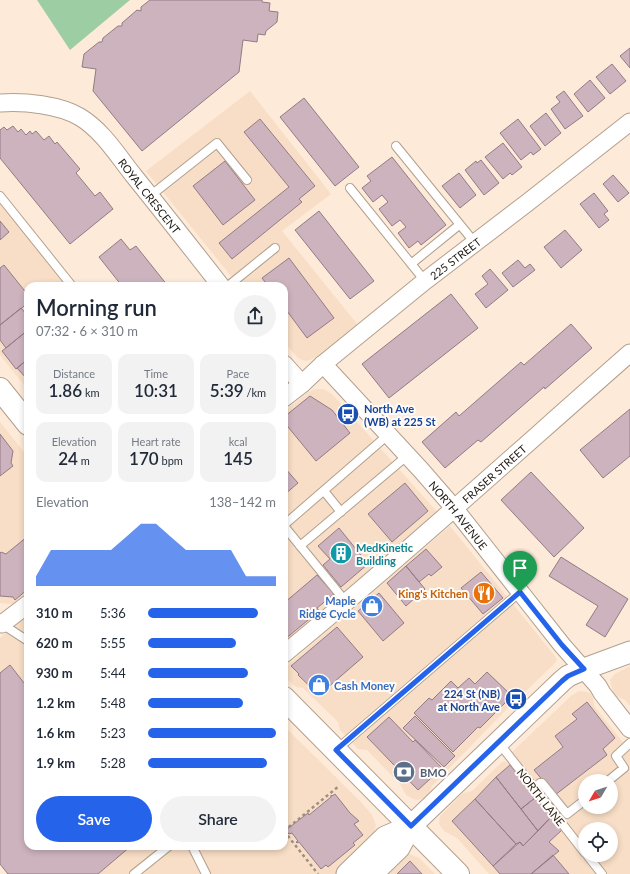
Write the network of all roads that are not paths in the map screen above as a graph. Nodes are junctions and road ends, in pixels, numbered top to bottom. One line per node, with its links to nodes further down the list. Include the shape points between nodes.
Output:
1 (0, 103): 7 (street, ROYAL CRESCENT, via 56,108 86,121 98,131)
2 (630, 122): 9 (street, 225 STREET)
3 (396, 146): 8 (lane)
4 (247, 180): 7 (lane, via 217,143)
5 (350, 188): 11 (lane)
6 (0, 196): 13 (lane)
7 (150, 196): 14 (street, ROYAL CRESCENT)
8 (459, 225): 9 (lane); 11 (lane)
9 (475, 243): 12 (street, 225 STREET)
10 (276, 248): 15 (lane)
11 (411, 264): 12 (lane)
12 (425, 281): 17 (street, 225 STREET)
13 (69, 282)
14 (218, 282)
15 (233, 282)
16 (630, 353): 26 (street, FRASER STREET)
17 (323, 364): 19 (street, 225 STREET); 23 (street, NORTH AVENUE)
18 (288, 368): 19 (street)
19 (302, 384): 21 (street, 225 STREET)
20 (0, 389): 22 (main road)
21 (288, 395)
22 (24, 419)
23 (389, 434): 24 (street, NORTH AVENUE); 25 (lane)
24 (408, 455): 26 (street, NORTH AVENUE); 27 (lane)
25 (324, 491): 27 (lane); 28 (lane)
26 (454, 508): 31 (street, NORTH AVENUE); 32 (street, FRASER STREET)
27 (341, 512): 30 (lane)
28 (288, 522)
29 (288, 531): 30 (lane)
30 (300, 546): 32 (lane)
31 (520, 592): 38 (street, NORTH AVENUE); 43 (lane)
32 (346, 602): 36 (street, FRASER STREET)
33 (24, 607): 34 (street)
34 (1, 624): 35 (lane)
35 (24, 638)
36 (288, 651)
37 (630, 652): 38 (street)
38 (584, 669): 40 (street, NORTH AVENUE); 41 (street, via 562,681)
39 (288, 702): 43 (main road)
40 (630, 729)
41 (498, 742): 45 (lane, NORTH LANE); 47 (street)
42 (630, 743): 44 (lane, via 616,756 624,768)
43 (336, 750): 47 (main road)
44 (617, 774)
45 (534, 788): 46 (lane, via 542,783 567,814); 48 (lane, NORTH LANE)
46 (578, 805)
47 (411, 826): 54 (street, via 385,837); 55 (street, via 399,848); 56 (main road)
48 (578, 844)
49 (164, 850): 52 (lane)
50 (194, 850): 53 (lane)
51 (593, 862): 57 (lane)
52 (134, 874)
53 (206, 874)
54 (347, 874)
55 (372, 874)
56 (458, 874)
57 (602, 874)

